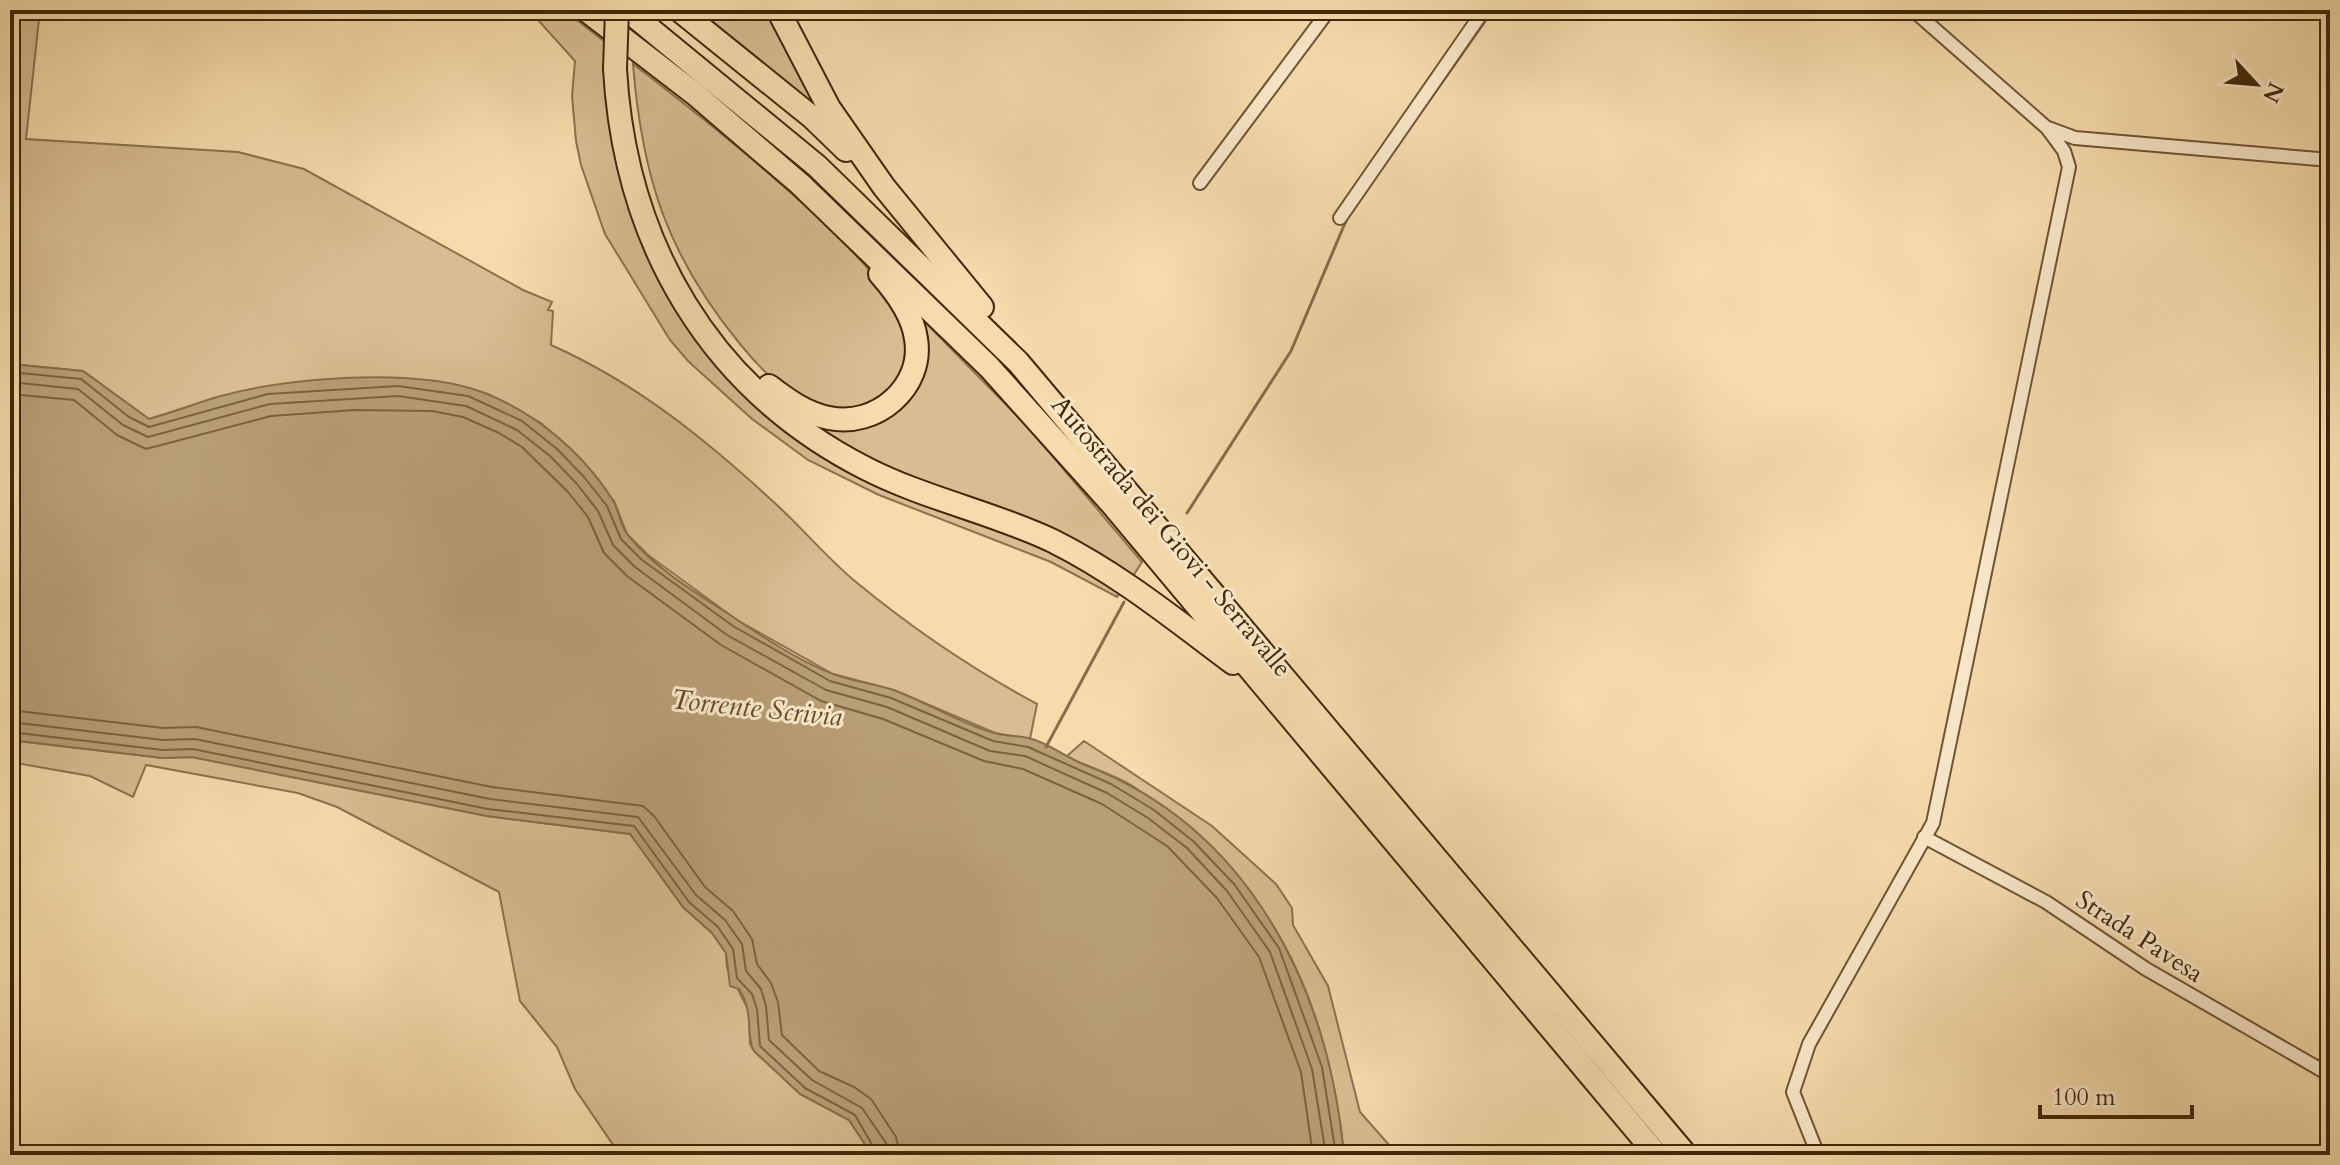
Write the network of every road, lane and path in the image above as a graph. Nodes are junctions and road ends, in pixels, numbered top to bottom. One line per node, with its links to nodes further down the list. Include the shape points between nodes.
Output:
1 (586, 10): 13 (highway, Autostrada dei Giovi - Serravalle)
2 (617, 10): 9 (highway, bridge)
3 (628, 10): 9 (highway); 16 (highway, Autostrada dei Giovi - Serravalle, via 880,225 1018,362)
4 (679, 10): 14 (highway, via 813,118)
5 (778, 10): 14 (highway, via 829,108)
6 (1329, 10): 12 (street)
7 (1484, 10): 15 (street)
8 (1913, 10): 10 (street)
9 (621, 69): 13 (highway, via 643,184 690,293 733,352 783,397 828,418 859,418 884,407 905,387 917,357 915,332 890,285); 17 (highway, via 623,149 647,231 679,295 733,369 830,449 898,484 1012,522 1099,566)
10 (2047, 128): 11 (street, via 2075,138); 18 (street, via 2068,159 2068,175 1933,823)
11 (2330, 160)
12 (1200, 183)
13 (800, 184): 17 (highway, Autostrada dei Giovi - Serravalle, via 1011,391)
14 (884, 187): 16 (highway, via 1038,370)
15 (1340, 218)
16 (1086, 439): 21 (highway, Autostrada dei Giovi - Serravalle)
17 (1263, 685): 20 (highway, Autostrada dei Giovi - Serravalle)
18 (1924, 837): 19 (street, Strada Pavesa, via 2046,902 2146,969); 22 (street, via 1809,1044 1793,1092)
19 (2330, 1075)
20 (1657, 1155)
21 (1686, 1155)
22 (1818, 1155)

